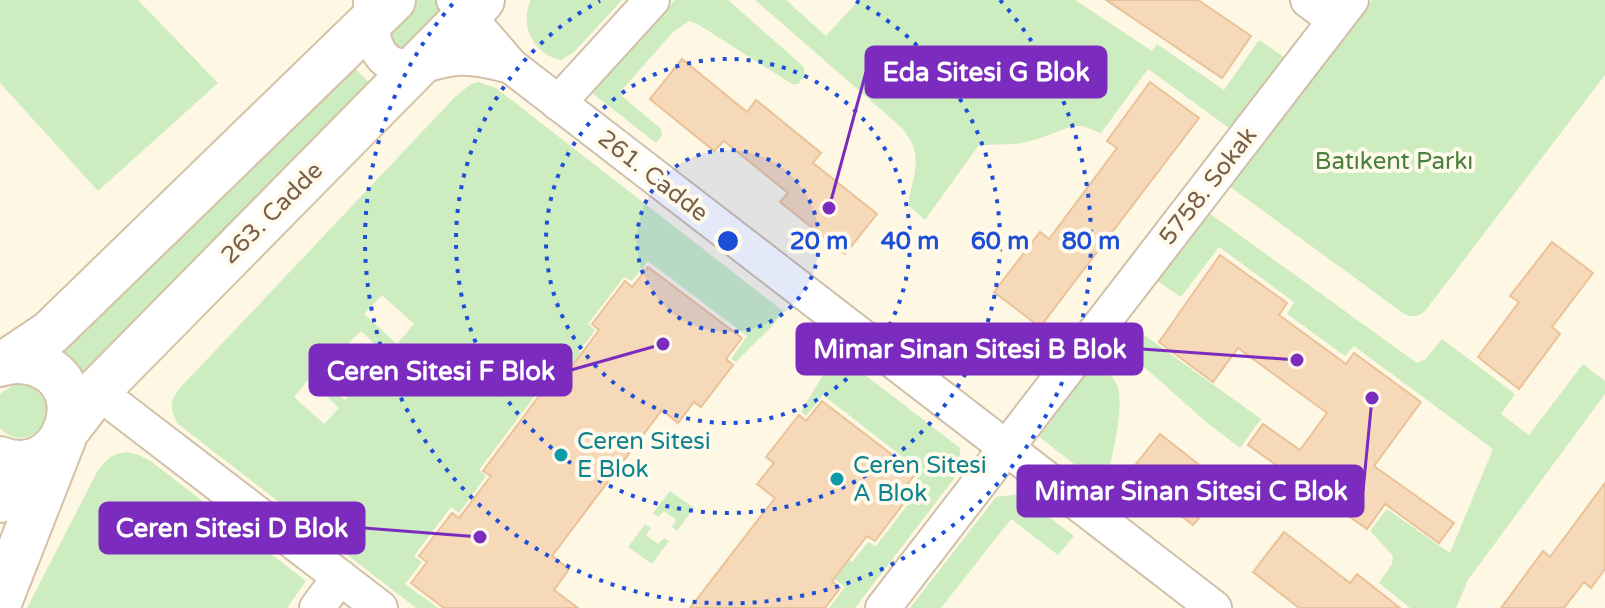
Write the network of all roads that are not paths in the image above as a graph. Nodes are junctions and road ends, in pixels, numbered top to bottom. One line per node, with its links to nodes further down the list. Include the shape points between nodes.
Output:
1 (652, 0): 8 (street)
2 (1308, 0): 5 (street)
3 (468, 5): 6 (main road, 263. Cadde); 7 (street, 261. Cadde)
4 (378, 7): 6 (street, 261. Cadde, via 371,33 380,54 401,66); 9 (main road, via 50,333)
5 (1343, 10): 12 (street, 5758. Sokak)
6 (417, 66): 7 (street, 261. Cadde, via 455,58); 10 (main road, 263. Cadde)
7 (511, 66): 8 (street, 261. Cadde)
8 (558, 103): 12 (street, 261. Cadde)
9 (4, 363): 11 (main road, via 26,361 57,377 70,406)
10 (97, 391): 11 (main road, 263. Cadde); 16 (street)
11 (65, 434): 13 (main road, via 40,459); 17 (main road, 263. Cadde)
12 (1006, 449): 20 (street, 5758. Sokak); 21 (street, 261. Cadde)
13 (0, 459)
14 (0, 483): 15 (main road)
15 (0, 500)
16 (340, 577): 18 (street); 19 (street)
17 (0, 600)
18 (317, 608)
19 (380, 608)
20 (883, 608)
21 (1214, 608)

